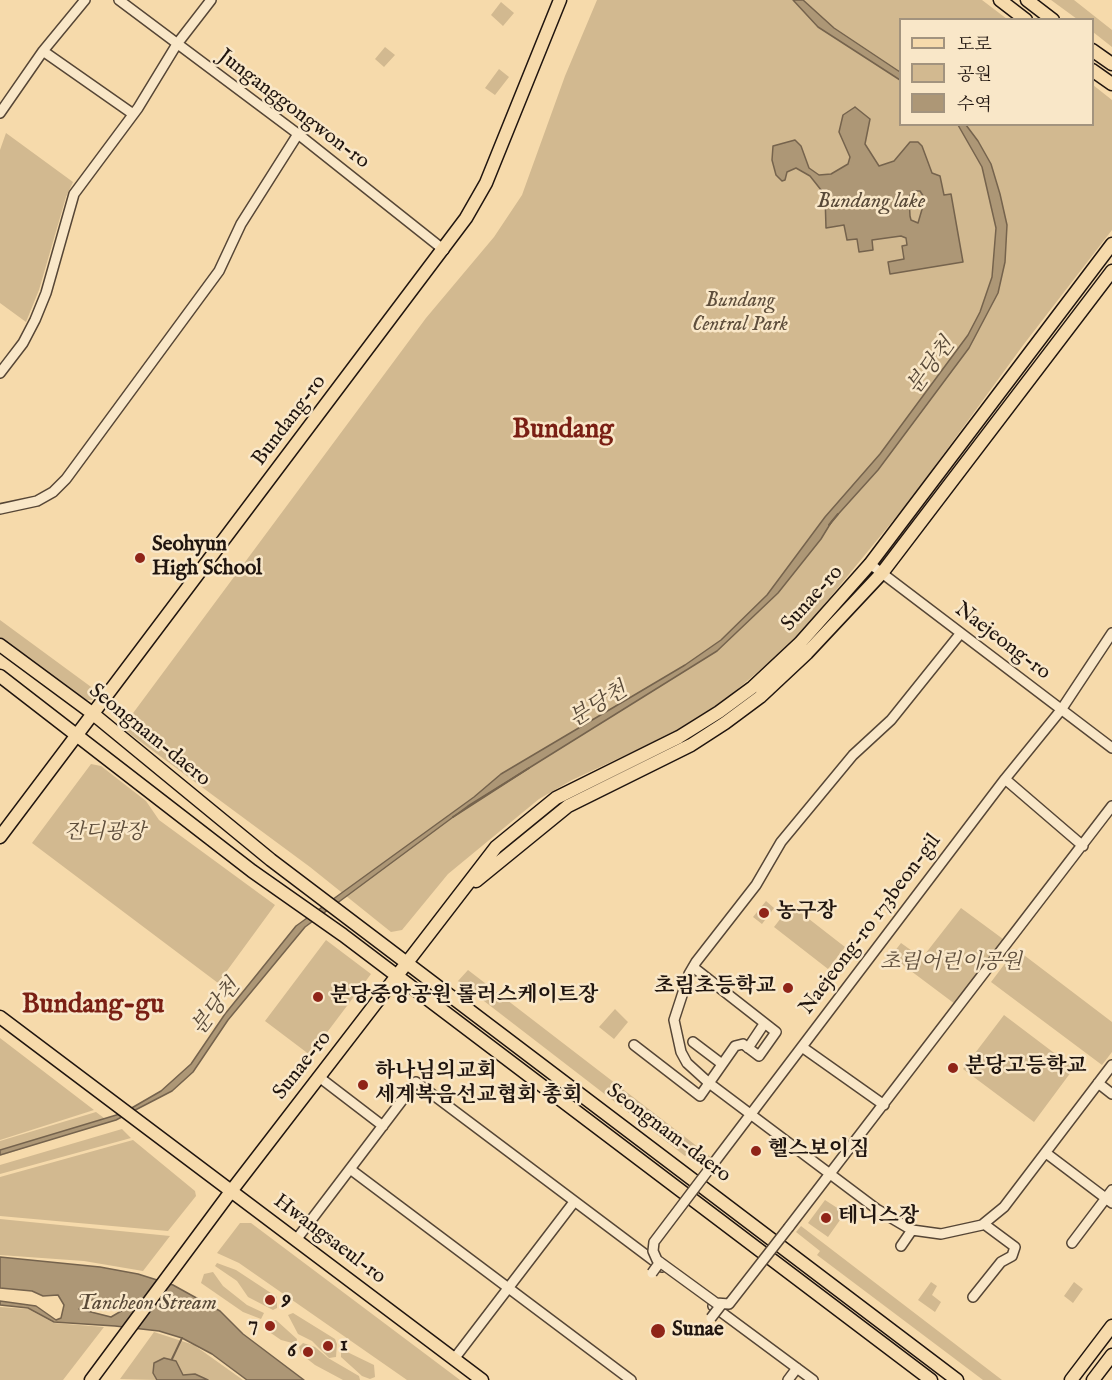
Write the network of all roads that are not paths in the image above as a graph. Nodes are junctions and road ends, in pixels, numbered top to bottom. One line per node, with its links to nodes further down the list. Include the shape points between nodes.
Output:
1 (85, 0): 10 (street)
2 (119, 0): 9 (street, Junganggongwon-ro)
3 (211, 0): 9 (street)
4 (560, 0): 19 (main road, Bundang-ro, via 486,183)
5 (1000, 0): 7 (main road)
6 (1027, 0): 8 (main road)
7 (1023, 18)
8 (1050, 18)
9 (177, 44): 16 (street); 17 (street, Junganggongwon-ro)
10 (43, 51): 15 (street); 16 (street)
11 (1094, 51): 12 (main road)
12 (1112, 64)
13 (1094, 71): 14 (main road)
14 (1112, 84)
15 (0, 113)
16 (133, 114): 21 (street, via 74,194 35,320)
17 (298, 134): 19 (street, Junganggongwon-ro); 22 (street, via 242,224 219,271 66,479 37,501)
18 (1112, 244): 23 (main road, Sunae-ro)
19 (444, 250): 30 (main road, Bundang-ro)
20 (1112, 271): 24 (main road, Sunae-ro)
21 (0, 373)
22 (0, 509)
23 (870, 564): 24 (street, Naejeong-ro); 37 (main road, Sunae-ro, via 816,627 753,687 689,731 575,787 537,811 496,847)
24 (882, 573): 25 (street, Naejeong-ro); 37 (main road, Sunae-ro, via 807,653 743,711 691,745 568,806)
25 (960, 634): 29 (street, Naejeong-ro); 39 (street, via 891,720 853,755 782,842 756,885)
26 (1111, 636): 29 (street, Naejeong-ro 173beon-gil)
27 (0, 645): 30 (main road, Seongnam-daero)
28 (0, 676): 31 (main road, Seongnam-daero)
29 (1062, 710): 32 (street, Naejeong-ro); 33 (street, Naejeong-ro 173beon-gil)
30 (92, 713): 31 (main road, Bundang-ro); 38 (main road, Seongnam-daero, via 271,860)
31 (77, 734): 35 (main road, Bundang-ro); 40 (main road, Seongnam-daero, via 252,871)
32 (1112, 748)
33 (1005, 779): 36 (street); 45 (street, Naejeong-ro 173beon-gil)
34 (1112, 806): 36 (street)
35 (0, 836)
36 (1083, 846): 53 (street)
37 (463, 891): 38 (main road, Sunae-ro)
38 (408, 962): 40 (main road, Sunae-ro); 83 (main road, Seongnam-daero)
39 (693, 967): 42 (street); 50 (street, via 675,1028 683,1058)
40 (398, 976): 49 (main road, Sunae-ro); 82 (main road, Seongnam-daero)
41 (0, 1017): 59 (main road, Hwangsaeul-ro)
42 (764, 1024): 46 (street); 46 (street, via 776,1032 762,1058)
43 (693, 1042): 47 (street)
44 (634, 1045): 50 (street, via 700,1096)
45 (802, 1047): 53 (street); 54 (street, Naejeong-ro 173beon-gil)
46 (748, 1048): 47 (street, via 743,1044 735,1046)
47 (722, 1064): 50 (street)
48 (1112, 1065): 51 (street)
49 (319, 1077): 55 (street); 59 (main road, Sunae-ro)
50 (709, 1083): 54 (street)
51 (1098, 1083): 52 (street); 56 (street)
52 (1112, 1094)
53 (884, 1105): 58 (street)
54 (750, 1115): 58 (street); 67 (street, Naejeong-ro 173beon-gil, bridge, via 654,1242 654,1256)
55 (383, 1126): 57 (street); 61 (street, via 416,1082)
56 (1046, 1152): 60 (street); 62 (street, via 1004,1207)
57 (350, 1168): 64 (street); 69 (street)
58 (830, 1176): 63 (street); 71 (street, bridge, via 729,1304)
59 (232, 1190): 64 (main road, Hwangsaeul-ro); 77 (main road, Sunae-ro)
60 (1110, 1197): 65 (street)
61 (574, 1202): 69 (street); 76 (street)
62 (984, 1224): 63 (street, via 950,1234); 70 (street, via 1016,1247)
63 (912, 1230): 66 (street)
64 (296, 1240): 75 (main road, Hwangsaeul-ro)
65 (1072, 1244)
66 (901, 1246)
67 (660, 1262): 68 (street, bridge); 71 (street, bridge)
68 (652, 1273)
69 (509, 1288): 75 (street); 79 (street)
70 (973, 1297)
71 (721, 1305): 72 (street, bridge)
72 (711, 1318)
73 (1112, 1326): 84 (main road)
74 (1112, 1355): 85 (main road)
75 (454, 1359): 78 (main road, Hwangsaeul-ro)
76 (797, 1368): 80 (street); 81 (street)
77 (91, 1380)
78 (482, 1380)
79 (631, 1380)
80 (788, 1380)
81 (813, 1380)
82 (932, 1380)
83 (957, 1380)
84 (1071, 1380)
85 (1093, 1380)

